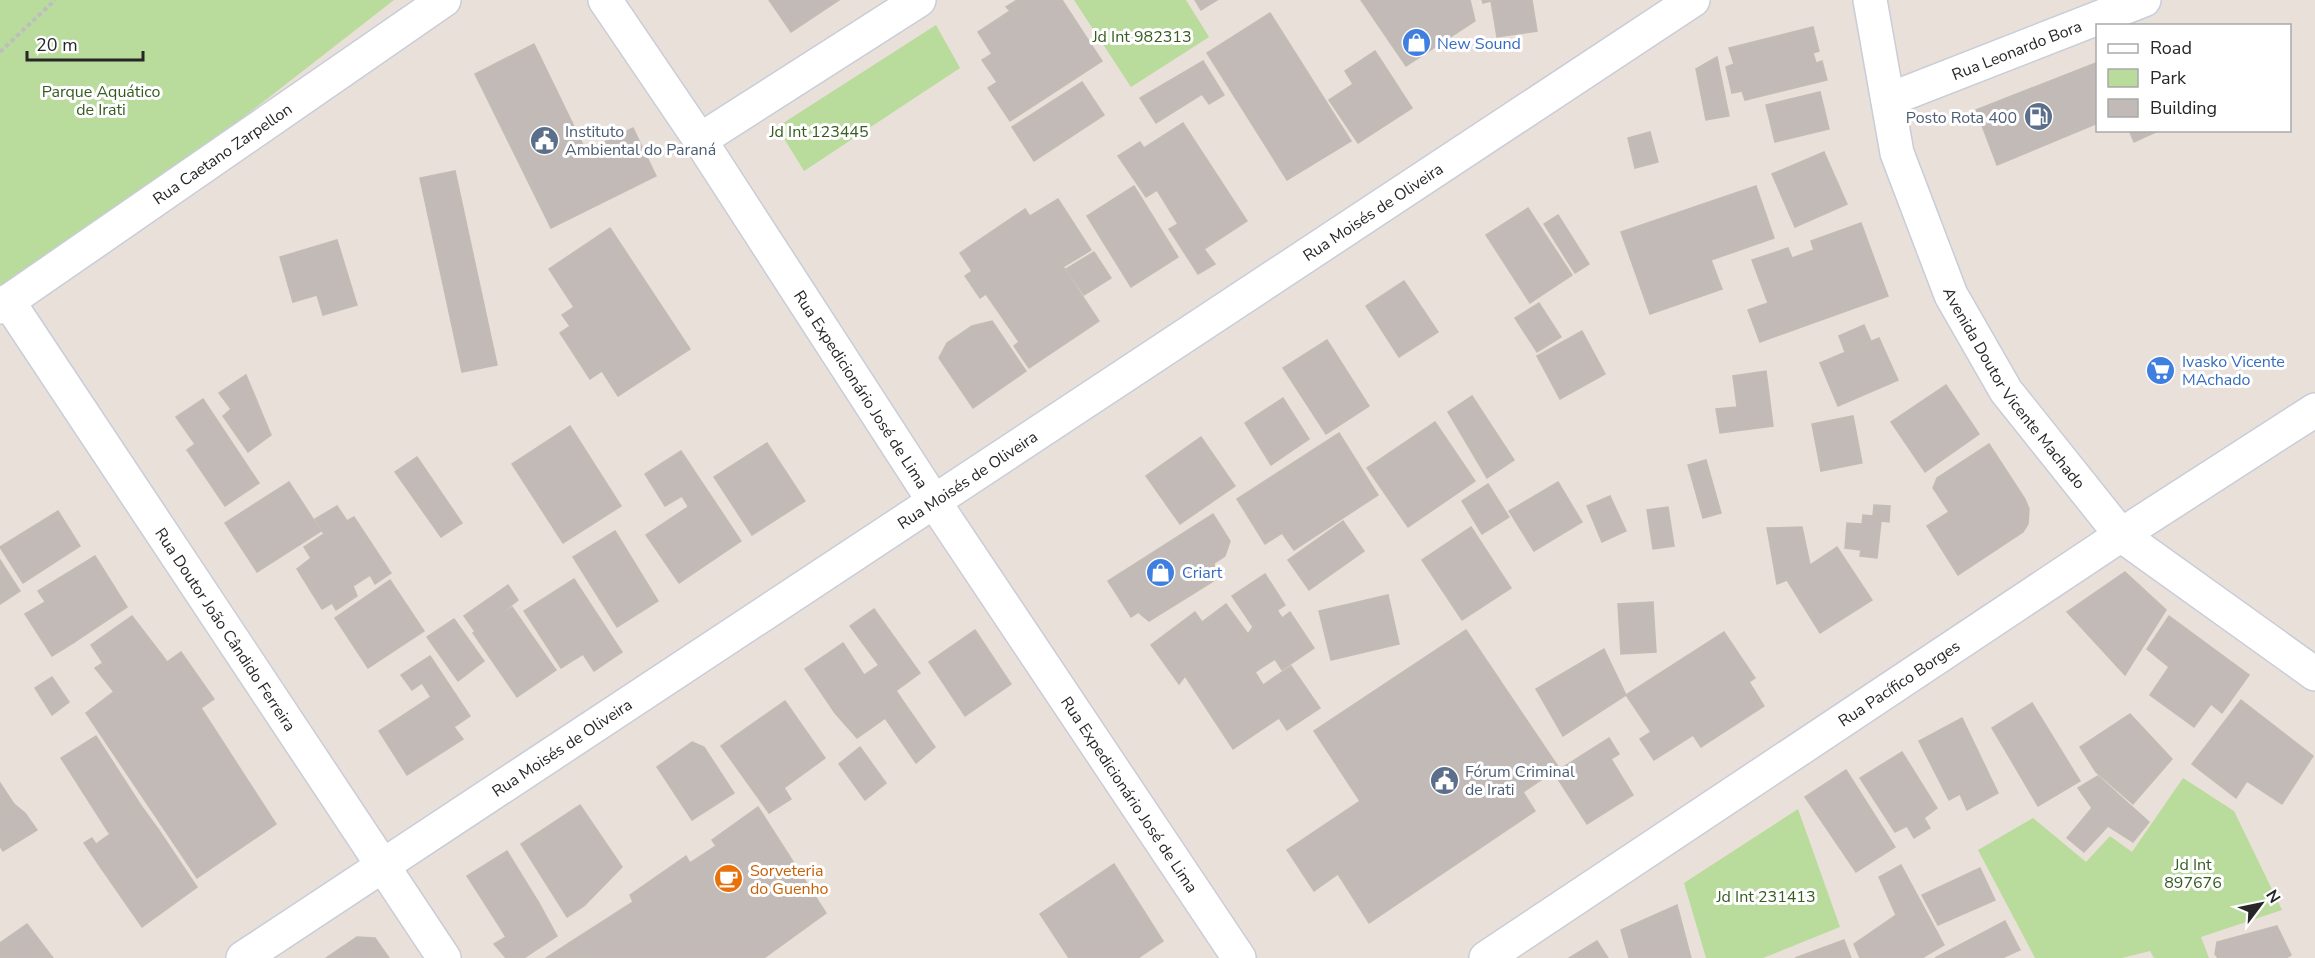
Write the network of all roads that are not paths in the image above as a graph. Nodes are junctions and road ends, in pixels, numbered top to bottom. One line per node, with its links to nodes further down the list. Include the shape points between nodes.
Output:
1 (444, 0): 9 (street, Rua Caetano Zarpellon)
2 (605, 0): 8 (street, Rua Expedicionário José de Lima)
3 (919, 0): 8 (street)
4 (1693, 0): 11 (street, Rua Moisés de Oliveira)
5 (1870, 0): 7 (street, Avenida Doutor Vicente Machado)
6 (2144, 0): 7 (street, Rua Leonardo Bora)
7 (1888, 100): 12 (street, Avenida Doutor Vicente Machado, via 1897,153 1951,296 2006,391)
8 (700, 140): 11 (street, Rua Expedicionário José de Lima)
9 (4, 304): 14 (street, Rua Doutor João Cândido Ferreira)
10 (2315, 410): 12 (street, Rua Pacífico Borges)
11 (935, 503): 14 (street, Rua Moisés de Oliveira); 17 (street, Rua Expedicionário José de Lima)
12 (2121, 535): 13 (street, Avenida Doutor Vicente Machado); 18 (street, Rua Pacífico Borges)
13 (2315, 674)
14 (381, 866): 15 (street, Rua Moisés de Oliveira); 16 (street, Rua Doutor João Cândido Ferreira)
15 (243, 958)
16 (444, 958)
17 (1239, 958)
18 (1486, 958)

